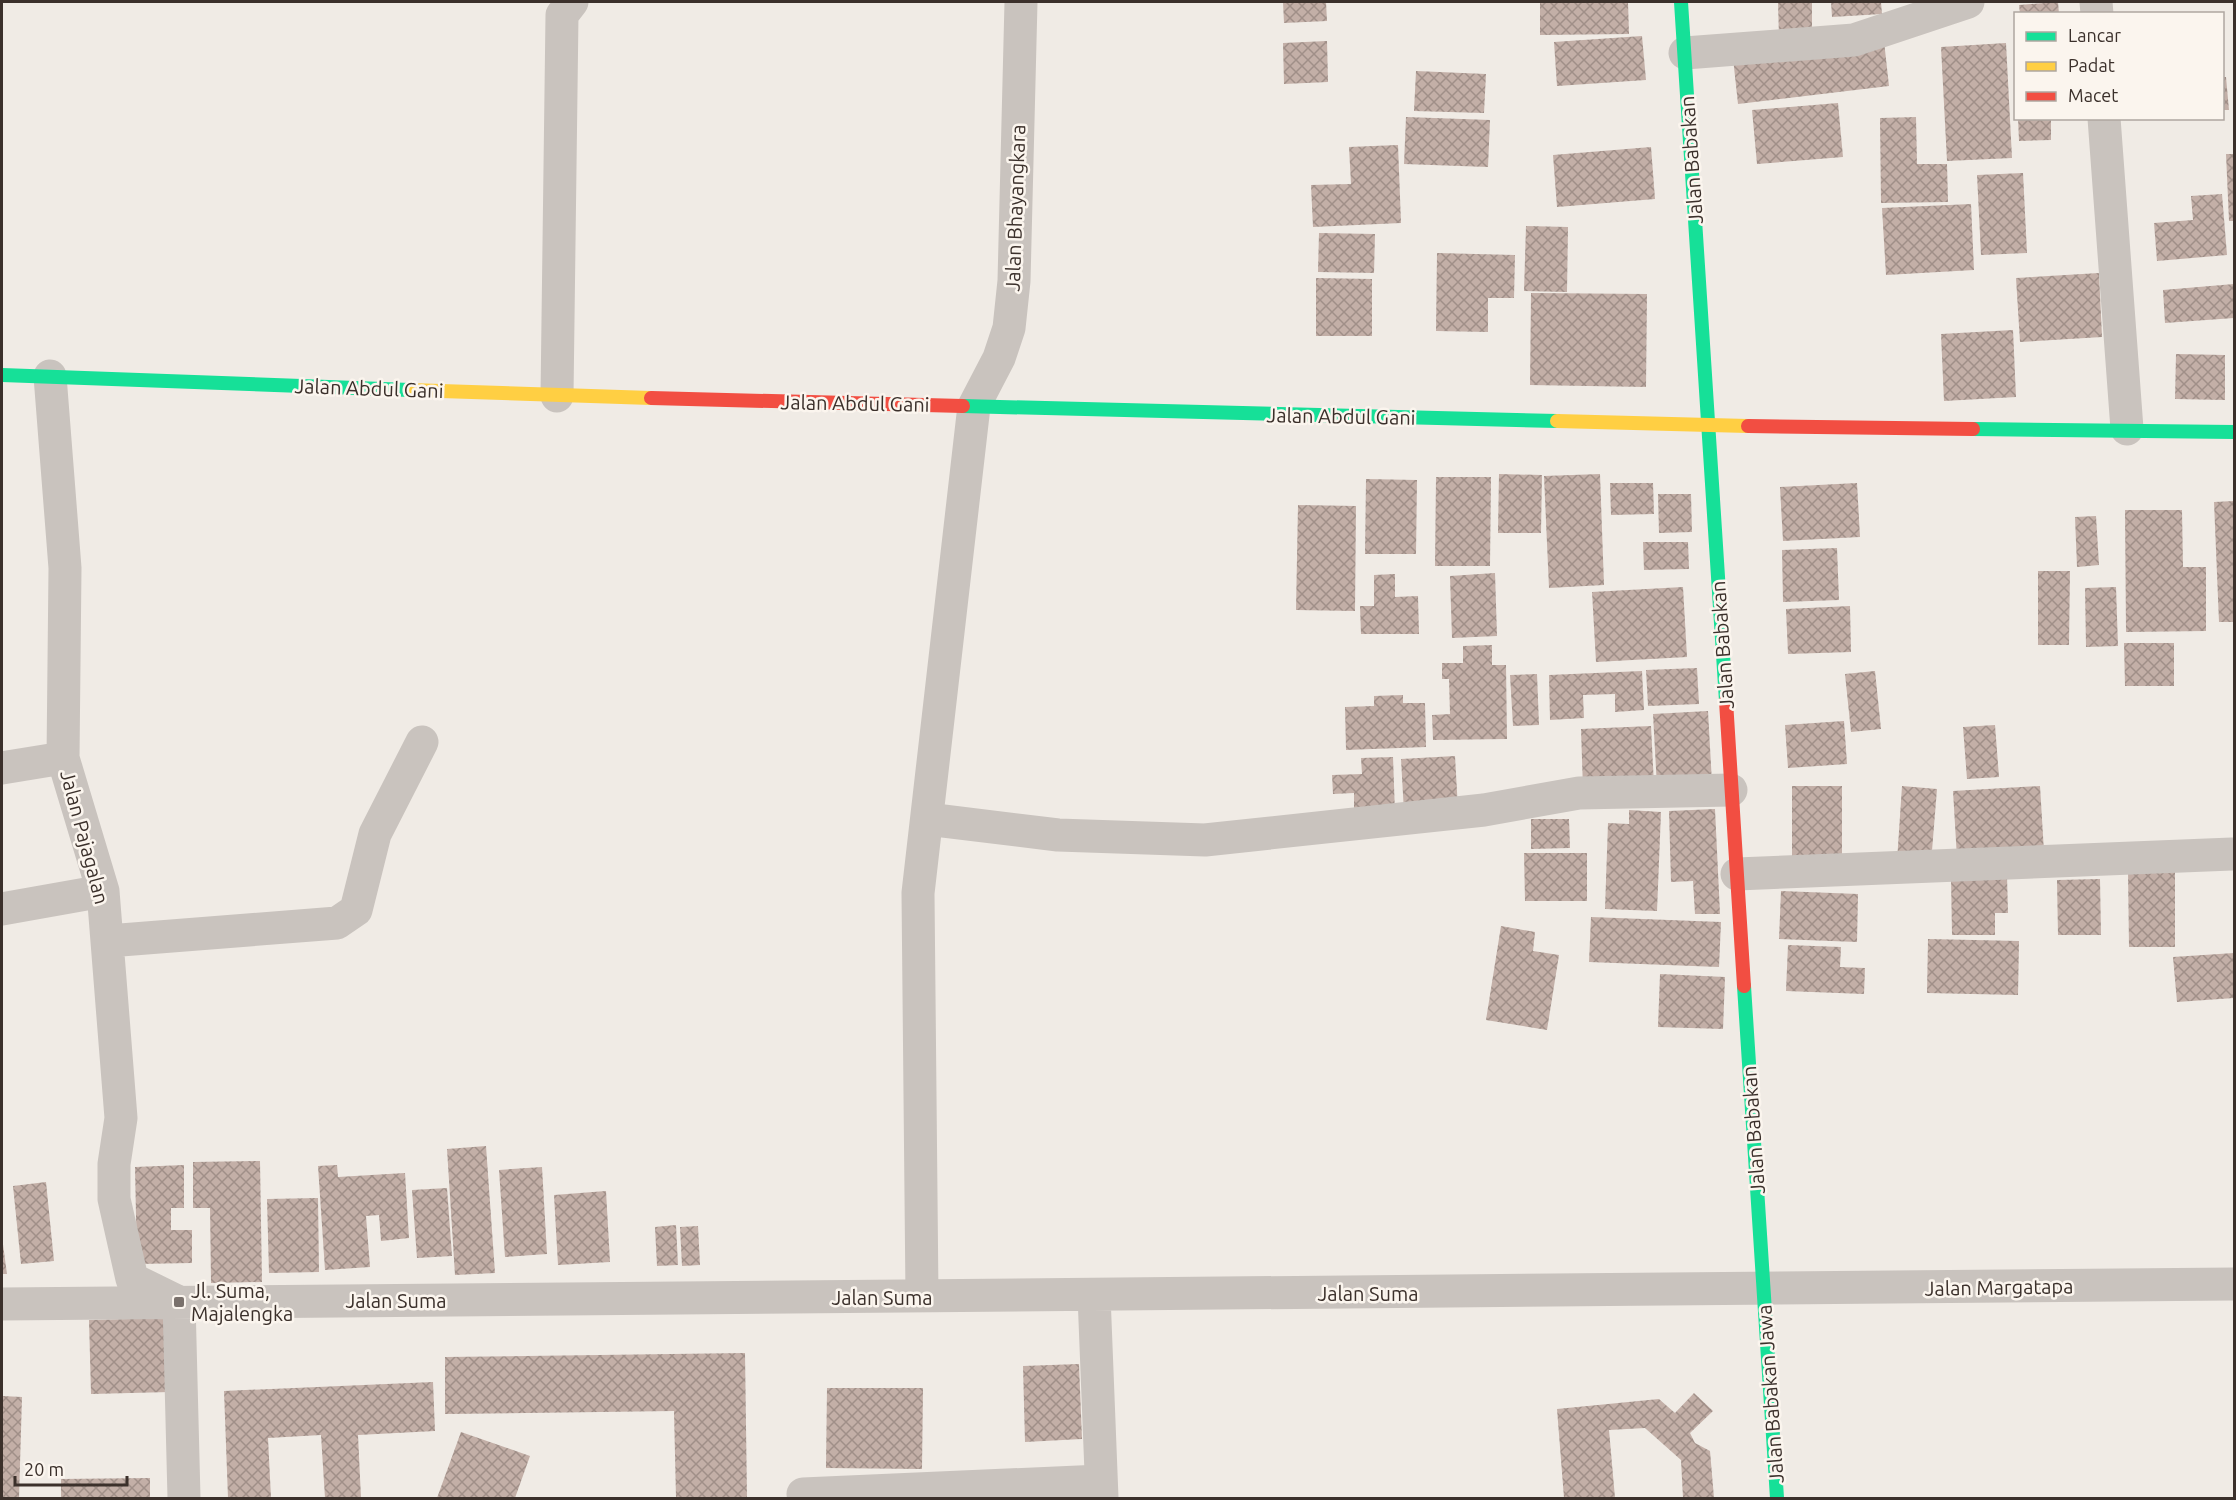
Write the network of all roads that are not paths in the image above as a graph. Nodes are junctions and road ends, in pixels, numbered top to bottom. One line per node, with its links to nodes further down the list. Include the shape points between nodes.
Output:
1 (572, 2): 9 (street, via 562,15)
2 (1021, 2): 10 (street, Jalan Bhayangkara, via 1014,281 1009,328 999,358)
3 (1682, 2): 5 (street, Jalan Babakan)
4 (1968, 2): 5 (street, via 1854,40)
5 (1684, 53): 11 (street, Jalan Babakan)
6 (2104, 120): 12 (street)
7 (2, 375): 8 (street, Jalan Abdul Gani)
8 (50, 376): 9 (street, Jalan Abdul Gani); 15 (street, Jalan Pajagalan, via 65,568)
9 (557, 396): 10 (street, Jalan Abdul Gani)
10 (974, 406): 11 (street, Jalan Abdul Gani); 18 (street)
11 (1708, 425): 12 (street, Jalan Abdul Gani); 17 (street, Jalan Babakan)
12 (2127, 429): 13 (street, Jalan Abdul Gani)
13 (2235, 432)
14 (422, 742): 23 (street, via 375,834 356,910 348,918)
15 (63, 758): 16 (street); 21 (street, Jalan Pajagalan)
16 (2, 768)
17 (1731, 790): 18 (street, via 1579,793 1484,810 1205,840 1058,835); 20 (street, Jalan Babakan)
18 (927, 819): 27 (street, via 918,893)
19 (2232, 854): 20 (street)
20 (1737, 874): 25 (street, Jalan Babakan)
21 (103, 891): 22 (street); 23 (street, Jalan Pajagalan)
22 (2, 909)
23 (108, 941): 28 (street, Jalan Pajagalan, via 121,1118 114,1164 114,1199 132,1279)
24 (2235, 1284): 25 (street, Jalan Margatapa)
25 (1763, 1289): 26 (street, Jalan Suma); 33 (street, Jalan Babakan Jawa)
26 (1094, 1295): 27 (street, Jalan Suma); 30 (street)
27 (922, 1296): 28 (street, Jalan Suma)
28 (179, 1302): 29 (street, Jalan Suma); 32 (street)
29 (2, 1304)
30 (1102, 1490): 31 (street)
31 (803, 1494)
32 (184, 1498)
33 (1776, 1498)

